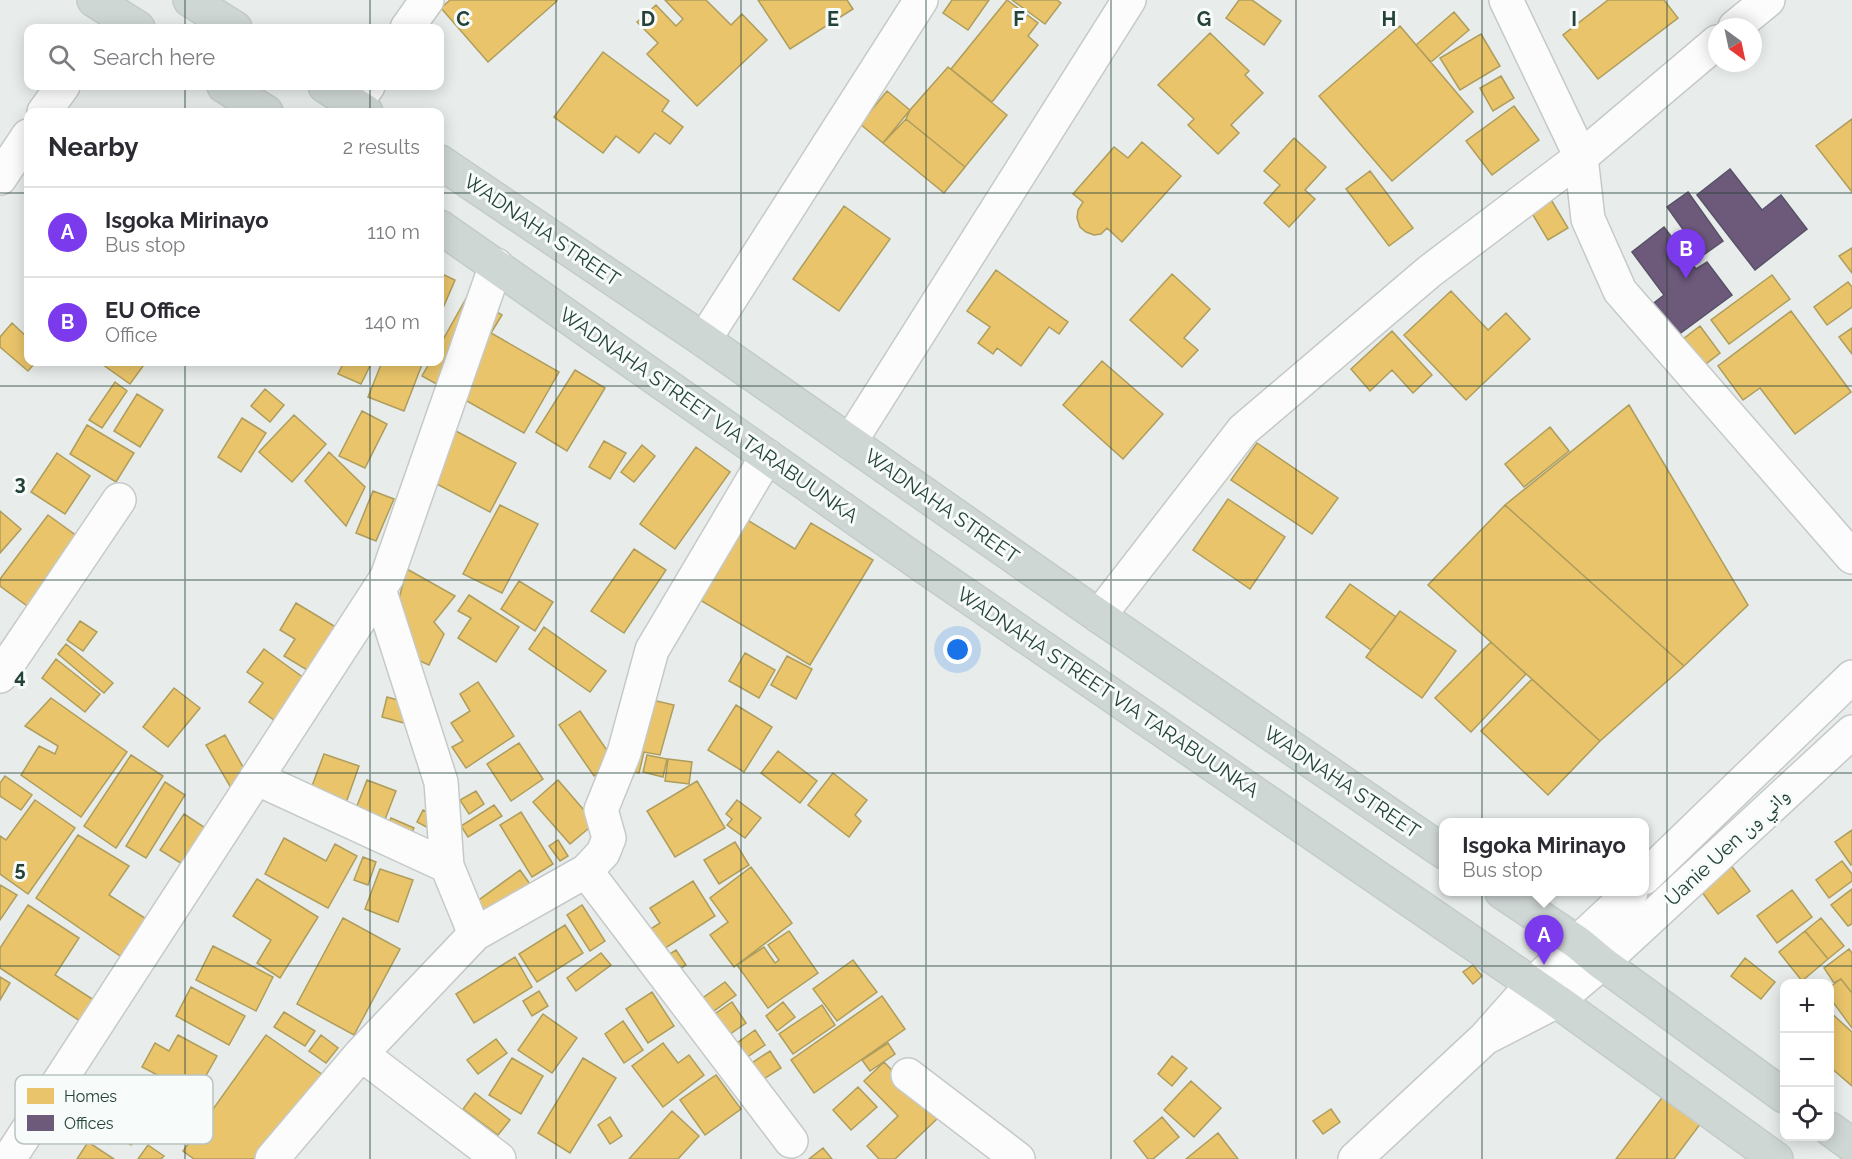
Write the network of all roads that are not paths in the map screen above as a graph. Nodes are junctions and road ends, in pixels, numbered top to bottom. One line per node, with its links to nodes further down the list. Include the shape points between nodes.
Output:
1 (190, 0): 8 (main road)
2 (427, 0): 9 (street)
3 (921, 0): 23 (street)
4 (1129, 0): 24 (street)
5 (1506, 0): 18 (street)
6 (1768, 0): 7 (street)
7 (1747, 18)
8 (229, 24)
9 (410, 24)
10 (1708, 50): 18 (street)
11 (60, 90): 15 (street)
12 (230, 90): 16 (main road)
13 (335, 90): 14 (main road)
14 (363, 101)
15 (47, 108)
16 (260, 108)
17 (24, 142): 20 (street)
18 (1581, 157): 27 (street, via 1588,219 1620,291); 29 (street, via 1431,271 1243,430)
19 (444, 165): 23 (main road, WADNAHA STREET)
20 (0, 178)
21 (444, 230): 22 (main road, WADNAHA STREET VIA TARABUUNKA)
22 (496, 265): 25 (main road, WADNAHA STREET VIA TARABUUNKA); 28 (street, via 387,577)
23 (704, 340): 24 (main road, WADNAHA STREET)
24 (850, 442): 29 (main road, WADNAHA STREET)
25 (767, 456): 36 (street, via 652,650 624,753 601,810 609,838 603,853); 42 (main road, WADNAHA STREET VIA TARABUUNKA)
26 (119, 500): 30 (street)
27 (1852, 557)
28 (379, 588): 33 (street); 35 (street, via 441,782)
29 (1098, 616): 34 (main road, WADNAHA STREET)
30 (0, 676)
31 (1852, 677): 37 (street, Uanie Uen واني ون)
32 (1852, 732): 41 (street, Uanie Uen واني ون)
33 (256, 778): 35 (street); 44 (street)
34 (1439, 849)
35 (447, 866): 40 (street)
36 (586, 871): 40 (street); 48 (street)
37 (1649, 873)
38 (1509, 896): 41 (main road)
39 (1628, 896): 41 (street, Uanie Uen واني ون)
40 (475, 934): 43 (street)
41 (1590, 953): 42 (street); 46 (main road)
42 (1545, 993): 55 (street, via 1485,1038); 56 (main road, WADNAHA STREET VIA TARABUUNKA)
43 (361, 1054): 52 (street); 53 (street)
44 (63, 1075)
45 (908, 1075): 54 (street)
46 (1780, 1092)
47 (1834, 1132): 50 (main road)
48 (790, 1141)
49 (19, 1144): 51 (street)
50 (1852, 1145)
51 (9, 1159)
52 (272, 1159)
53 (499, 1159)
54 (1018, 1159)
55 (1355, 1159)
56 (1776, 1159)

